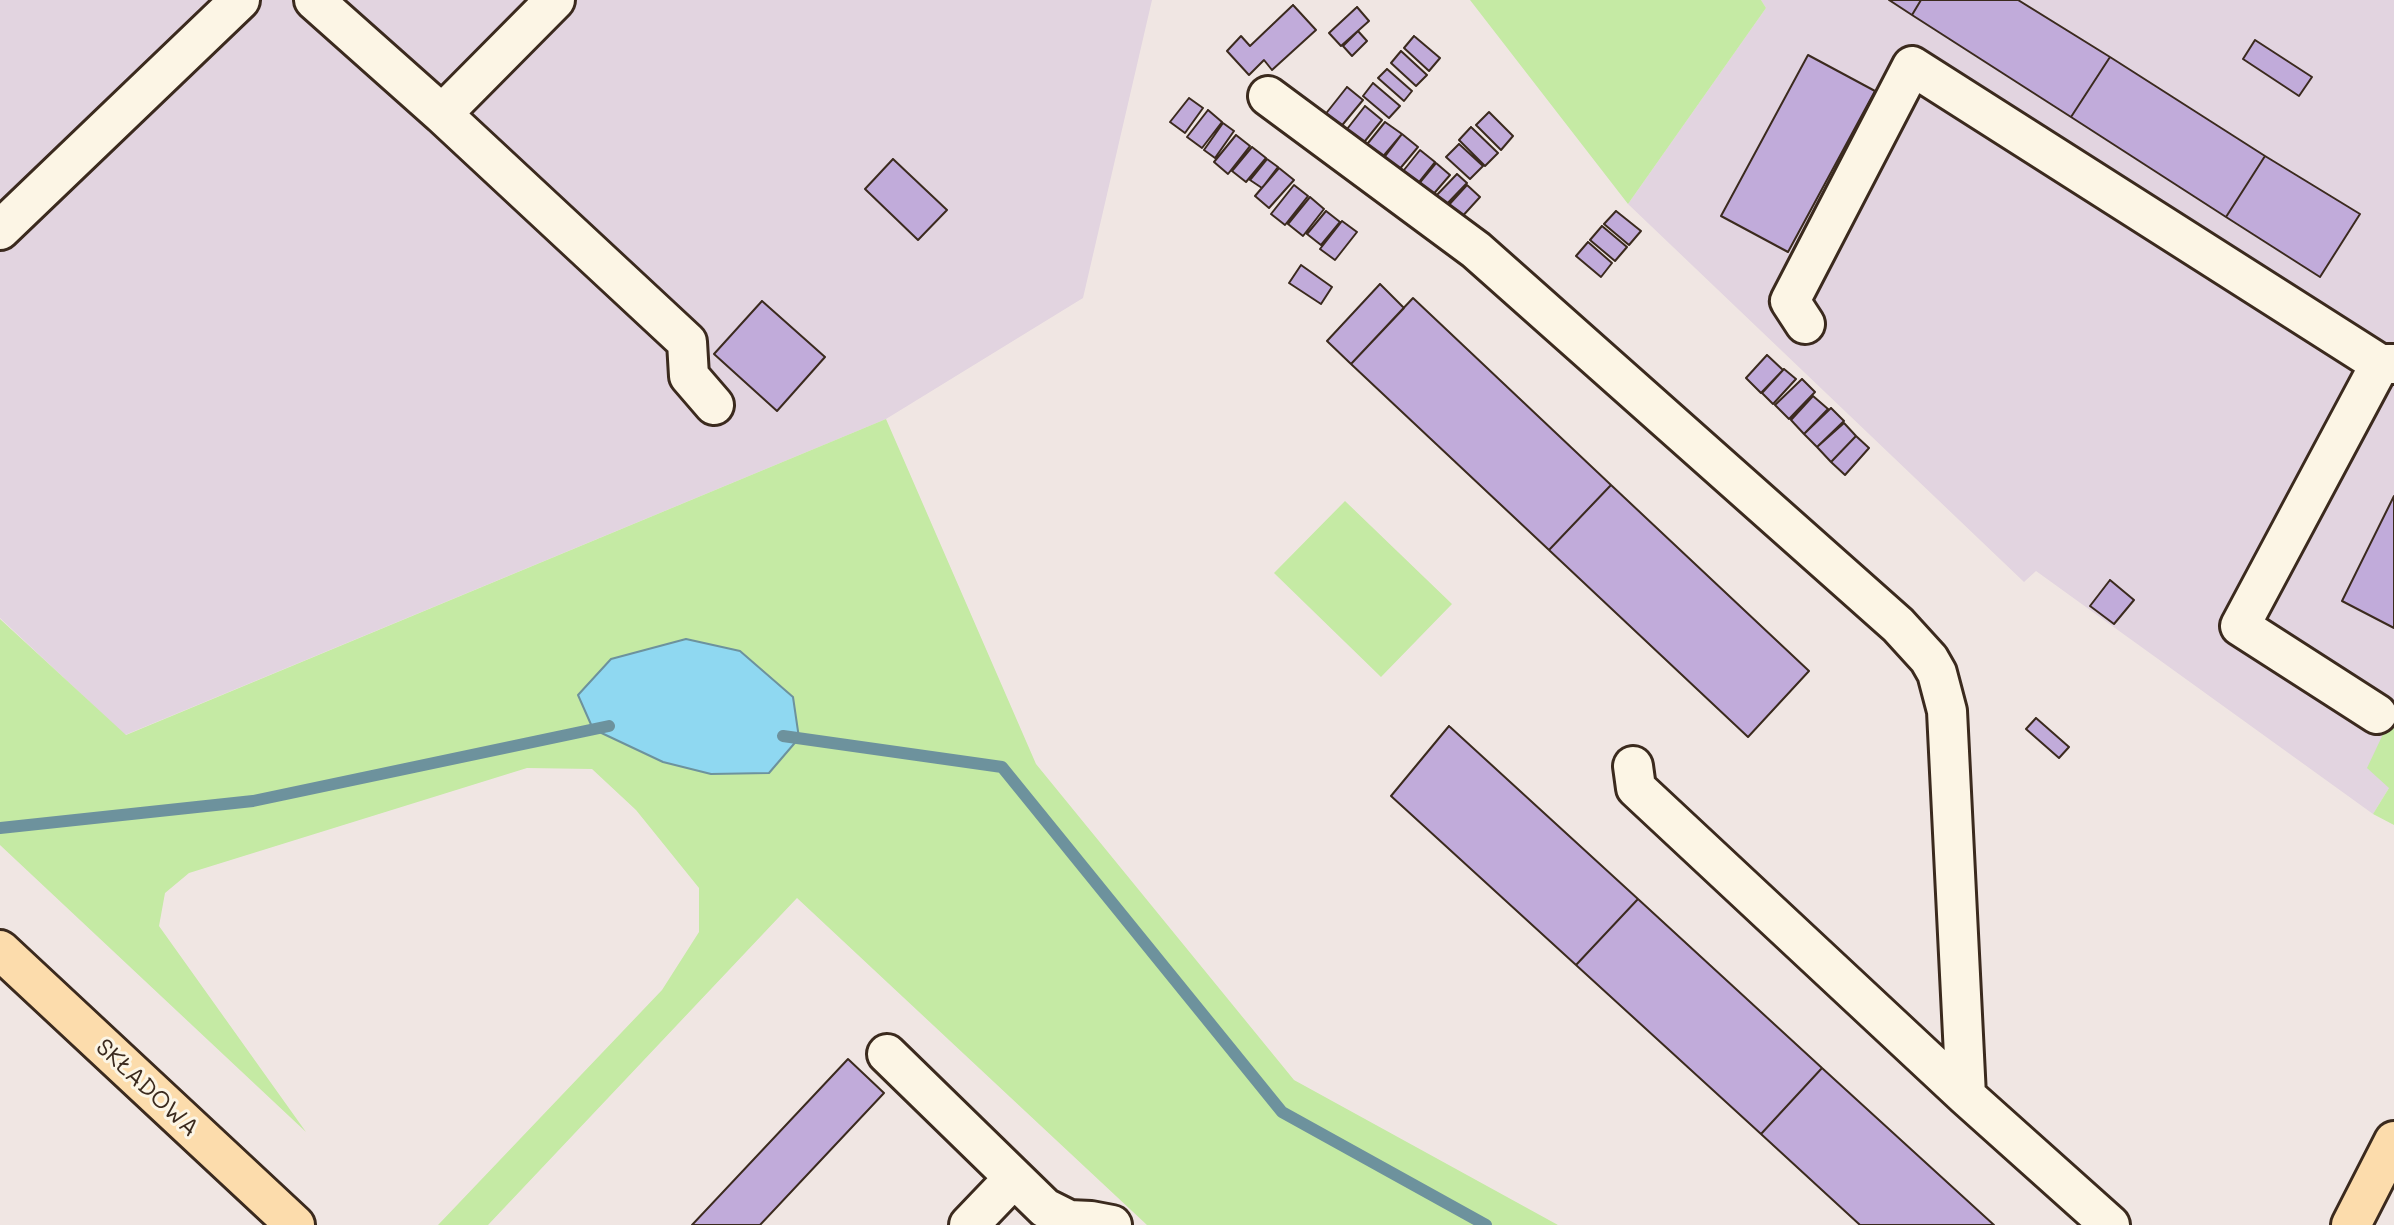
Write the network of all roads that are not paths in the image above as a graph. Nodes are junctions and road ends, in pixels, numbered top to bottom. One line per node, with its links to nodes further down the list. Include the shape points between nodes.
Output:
1 (240, 0): 6 (street)
2 (314, 0): 5 (street)
3 (555, 0): 5 (street)
4 (1268, 96): 14 (street, via 1476,250 1898,625 1929,659 1947,711)
5 (442, 114): 9 (street, via 687,342 689,376)
6 (0, 230)
7 (1805, 324): 8 (street, via 1790,301 1912,66)
8 (2387, 364): 10 (street, via 2240,626)
9 (714, 405)
10 (2377, 714)
11 (1633, 766): 14 (street, via 1636,788)
12 (0, 950): 17 (main road, SKŁADOWA)
13 (887, 1054): 16 (street)
14 (1966, 1096): 20 (street)
15 (2394, 1141): 21 (main road)
16 (1013, 1179): 18 (street); 19 (street, via 1045,1208 1069,1220)
17 (295, 1225)
18 (968, 1225)
19 (1112, 1225)
20 (2110, 1225)
21 (2351, 1225)

